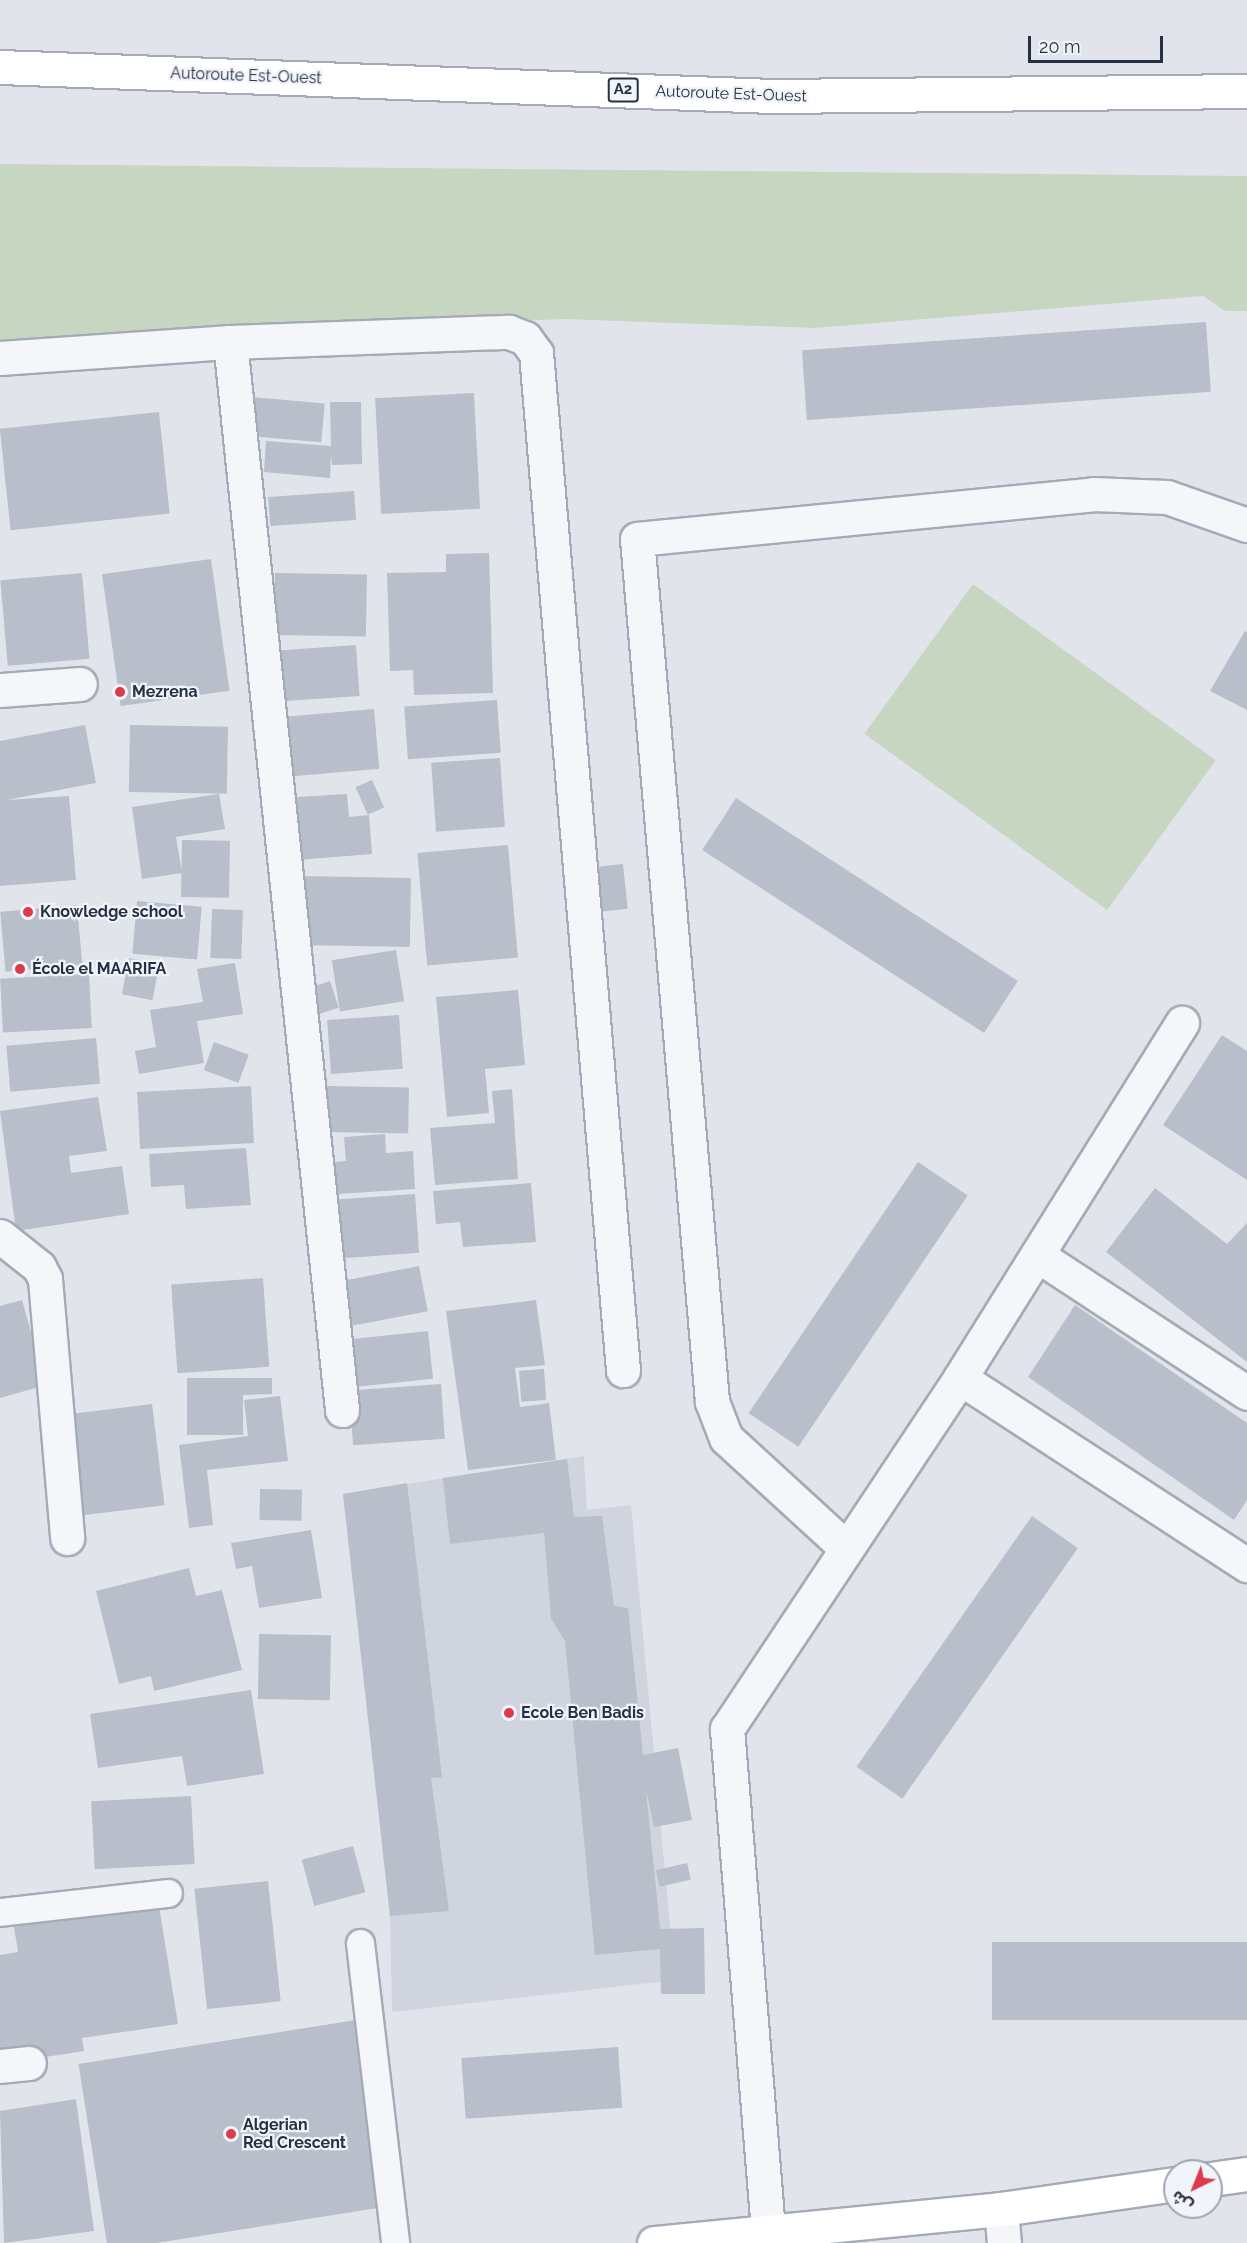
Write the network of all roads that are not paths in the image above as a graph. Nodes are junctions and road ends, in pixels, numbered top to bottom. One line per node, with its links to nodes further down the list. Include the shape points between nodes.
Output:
1 (0, 67): 2 (main road, Autoroute Est-Ouest / A2, via 774,96)
2 (1247, 91)
3 (230, 342): 4 (street); 11 (street, via 509,332 525,338 536,353); 14 (street)
4 (0, 358)
5 (1247, 525): 16 (street, via 1167,497 1093,494 637,539 712,1401 726,1438)
6 (80, 684): 7 (street)
7 (0, 690)
8 (1182, 1023): 10 (street)
9 (0, 1236): 15 (street, via 39,1267 45,1279)
10 (1037, 1255): 12 (street); 13 (street)
11 (623, 1370)
12 (960, 1378): 16 (street); 17 (street)
13 (1247, 1393)
14 (342, 1410)
15 (67, 1538)
16 (845, 1547): 25 (street, via 727,1729)
17 (1247, 1565)
18 (168, 1893): 19 (lane)
19 (0, 1912)
20 (360, 1943): 27 (lane)
21 (1247, 2174): 22 (main road)
22 (1223, 2177)
23 (1163, 2186): 24 (main road)
24 (1001, 2209): 25 (main road); 29 (street)
25 (768, 2230): 26 (main road)
26 (695, 2241): 28 (main road)
27 (395, 2243)
28 (654, 2243)
29 (1004, 2243)

